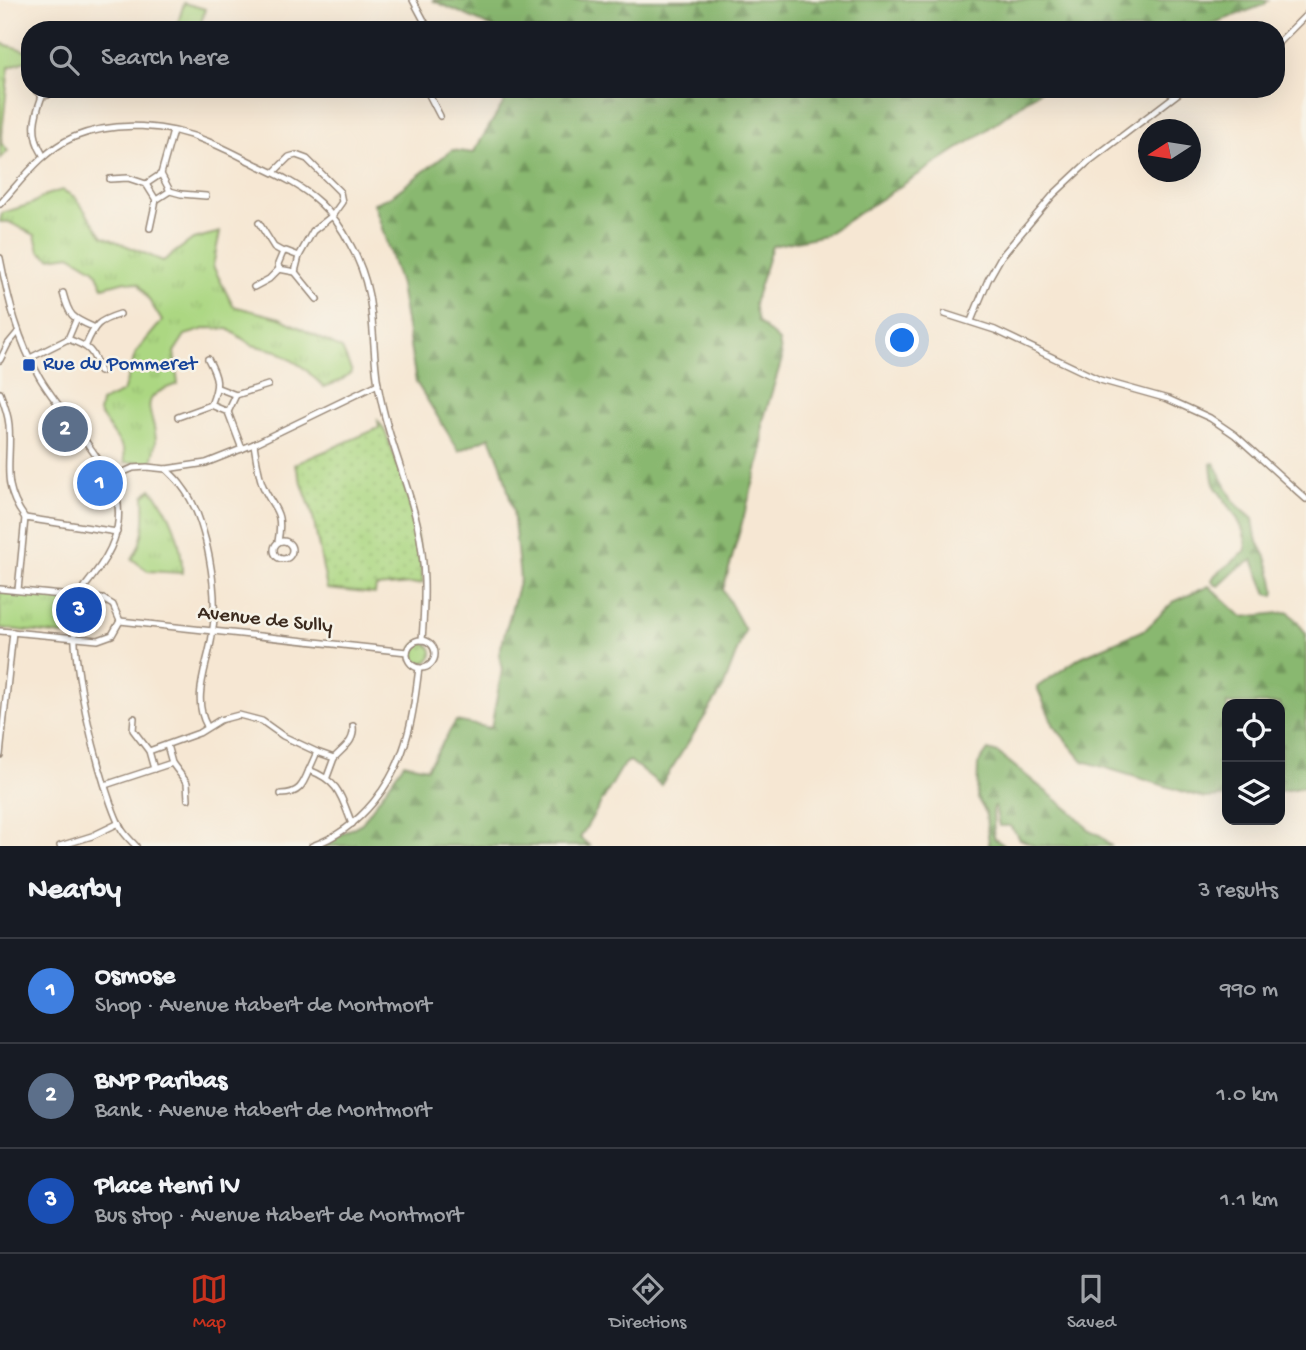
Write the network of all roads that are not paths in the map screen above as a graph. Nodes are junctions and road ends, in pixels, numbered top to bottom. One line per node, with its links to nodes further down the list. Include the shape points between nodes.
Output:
1 (413, 0): 3 (street)
2 (1306, 15): 4 (street)
3 (424, 21)
4 (1285, 36)
5 (41, 98): 10 (street, via 33,128)
6 (431, 98): 8 (street)
7 (1172, 98): 33 (street, via 1072,175 1001,257)
8 (440, 116)
9 (173, 131): 10 (street, via 109,127 72,138); 11 (street, via 207,141); 12 (street)
10 (43, 155): 18 (street)
11 (274, 172): 19 (street); 19 (street, via 289,157 307,159 340,192 342,202)
12 (161, 174): 14 (street); 15 (street)
13 (110, 179): 14 (street)
14 (146, 184): 17 (street)
15 (170, 191): 16 (street); 17 (street)
16 (206, 196)
17 (156, 200): 21 (street)
18 (0, 204)
19 (331, 216): 23 (street, via 313,231); 42 (street, via 364,273 371,300)
20 (259, 223): 22 (street, via 274,247)
21 (150, 228)
22 (283, 252): 23 (street); 25 (street)
23 (299, 256): 26 (street)
24 (0, 258): 35 (street)
25 (279, 269): 26 (street); 27 (street)
26 (295, 271): 29 (street)
27 (254, 287)
28 (63, 293): 32 (street)
29 (317, 299)
30 (120, 314): 34 (street)
31 (945, 314): 33 (street)
32 (76, 320): 34 (street); 36 (street)
33 (971, 321): 54 (street, via 1100,380 1168,399 1210,418)
34 (93, 327): 37 (street)
35 (18, 332): 38 (street); 40 (street)
36 (68, 339): 37 (street); 38 (street)
37 (86, 345): 41 (street)
38 (30, 358): 53 (street)
39 (208, 359): 44 (street)
40 (0, 360)
41 (100, 372)
42 (378, 384): 50 (street); 66 (street, via 423,557)
43 (268, 385): 46 (street)
44 (218, 388): 46 (street); 47 (street)
45 (0, 393): 55 (street, via 9,425 4,485)
46 (236, 395): 48 (street)
47 (211, 405): 48 (street); 49 (street)
48 (228, 412): 51 (street)
49 (178, 417)
50 (254, 444): 51 (street); 57 (street, via 262,484 278,509)
51 (242, 449): 52 (street, via 206,463)
52 (166, 469): 53 (street, via 133,468); 64 (street, via 187,494 207,548)
53 (110, 478): 56 (street, via 118,510)
54 (1306, 499)
55 (26, 518): 56 (street); 59 (street)
56 (117, 533): 60 (street, via 104,562)
57 (278, 542)
58 (0, 589): 59 (street)
59 (18, 590): 60 (street)
60 (79, 597): 61 (street, via 103,599 113,605); 65 (street)
61 (120, 621): 64 (street, Avenue de Sully); 65 (street, via 106,639)
62 (0, 631): 63 (street)
63 (13, 632): 65 (street); 75 (street)
64 (213, 632): 67 (street, Avenue de Sully); 70 (street, via 200,697)
65 (75, 638): 81 (street, via 89,730)
66 (422, 640): 67 (street, via 411,644); 68 (street, via 433,646 436,654 430,665)
67 (407, 652): 68 (street, via 411,664)
68 (419, 668): 85 (street, via 402,751 379,794)
69 (134, 718): 73 (street, via 133,730)
70 (207, 726): 72 (street); 74 (street, via 239,715 250,717)
71 (353, 726): 76 (street, via 350,743)
72 (167, 745): 73 (street); 77 (street)
73 (149, 751): 78 (street)
74 (317, 752): 76 (street); 79 (street)
75 (0, 755)
76 (334, 758): 80 (street)
77 (172, 764): 78 (street); 83 (street, via 187,783)
78 (154, 769): 81 (street)
79 (309, 770): 80 (street); 82 (street, via 302,787)
80 (327, 777): 85 (street)
81 (105, 785): 84 (street)
82 (281, 794)
83 (188, 799)
84 (119, 823): 86 (street); 87 (street)
85 (352, 824): 88 (street)
86 (60, 846)
87 (136, 846)
88 (312, 846)

